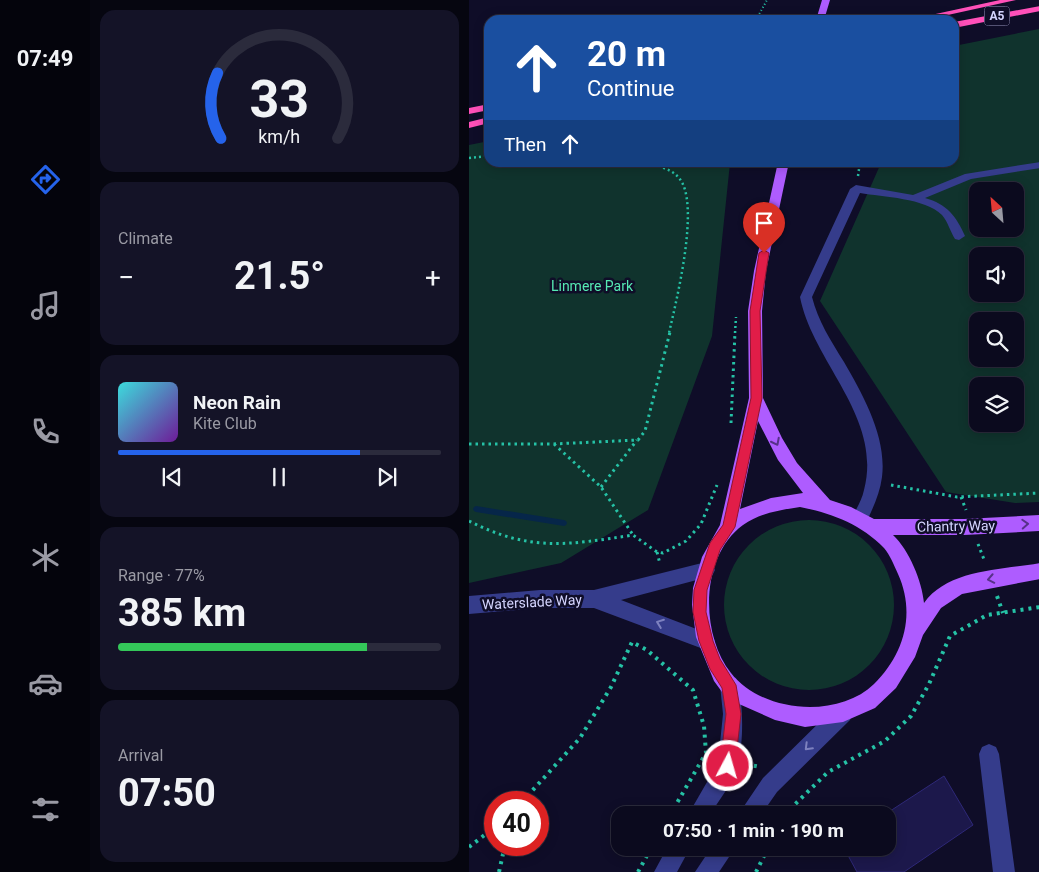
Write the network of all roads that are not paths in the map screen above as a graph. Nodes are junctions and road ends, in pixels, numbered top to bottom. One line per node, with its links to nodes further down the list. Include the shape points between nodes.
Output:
1 (827, 0): 4 (main road)
2 (1012, 0): 5 (highway, A5)
3 (1039, 8): 6 (highway, A5)
4 (822, 15)
5 (937, 15)
6 (959, 24)
7 (484, 108): 8 (highway)
8 (469, 111)
9 (484, 121): 10 (highway)
10 (469, 124)
11 (1039, 165): 13 (street, via 969,176)
12 (783, 167): 15 (main road, via 755,311)
13 (913, 199): 14 (street, via 942,209); 17 (street, via 856,189 806,297 809,314 849,382 865,421 875,459)
14 (959, 236)
15 (756, 398): 16 (main road, one-way to 16, via 784,460 801,483); 19 (main road)
16 (824, 505): 17 (main road); 19 (main road, via 800,500 776,502 752,511)
17 (866, 522): 18 (main road, Chantry Way, one-way to 18, via 972,526); 24 (main road, via 887,539 907,571 916,610)
18 (1039, 523)
19 (729, 527): 20 (main road, via 715,547)
20 (706, 570): 22 (street, Waterslade Way); 25 (main road, via 700,590 699,612)
21 (1039, 571): 24 (main road, via 959,586 935,602)
22 (595, 599): 23 (street, Waterslade Way, via 540,599); 25 (street, Waterslade Way, one-way to 22)
23 (469, 605)
24 (915, 630): 27 (main road, via 907,657 891,681 870,701)
25 (706, 641): 26 (main road, via 715,664)
26 (729, 685): 27 (main road, via 768,708 792,716 818,718); 29 (street, via 733,714 728,766)
27 (843, 713): 30 (street, one-way to 30, via 771,785)
28 (989, 754): 35 (street)
29 (704, 806)
30 (755, 806)
31 (674, 856): 33 (street)
32 (718, 856): 34 (street)
33 (665, 872)
34 (706, 872)
35 (1004, 872)

